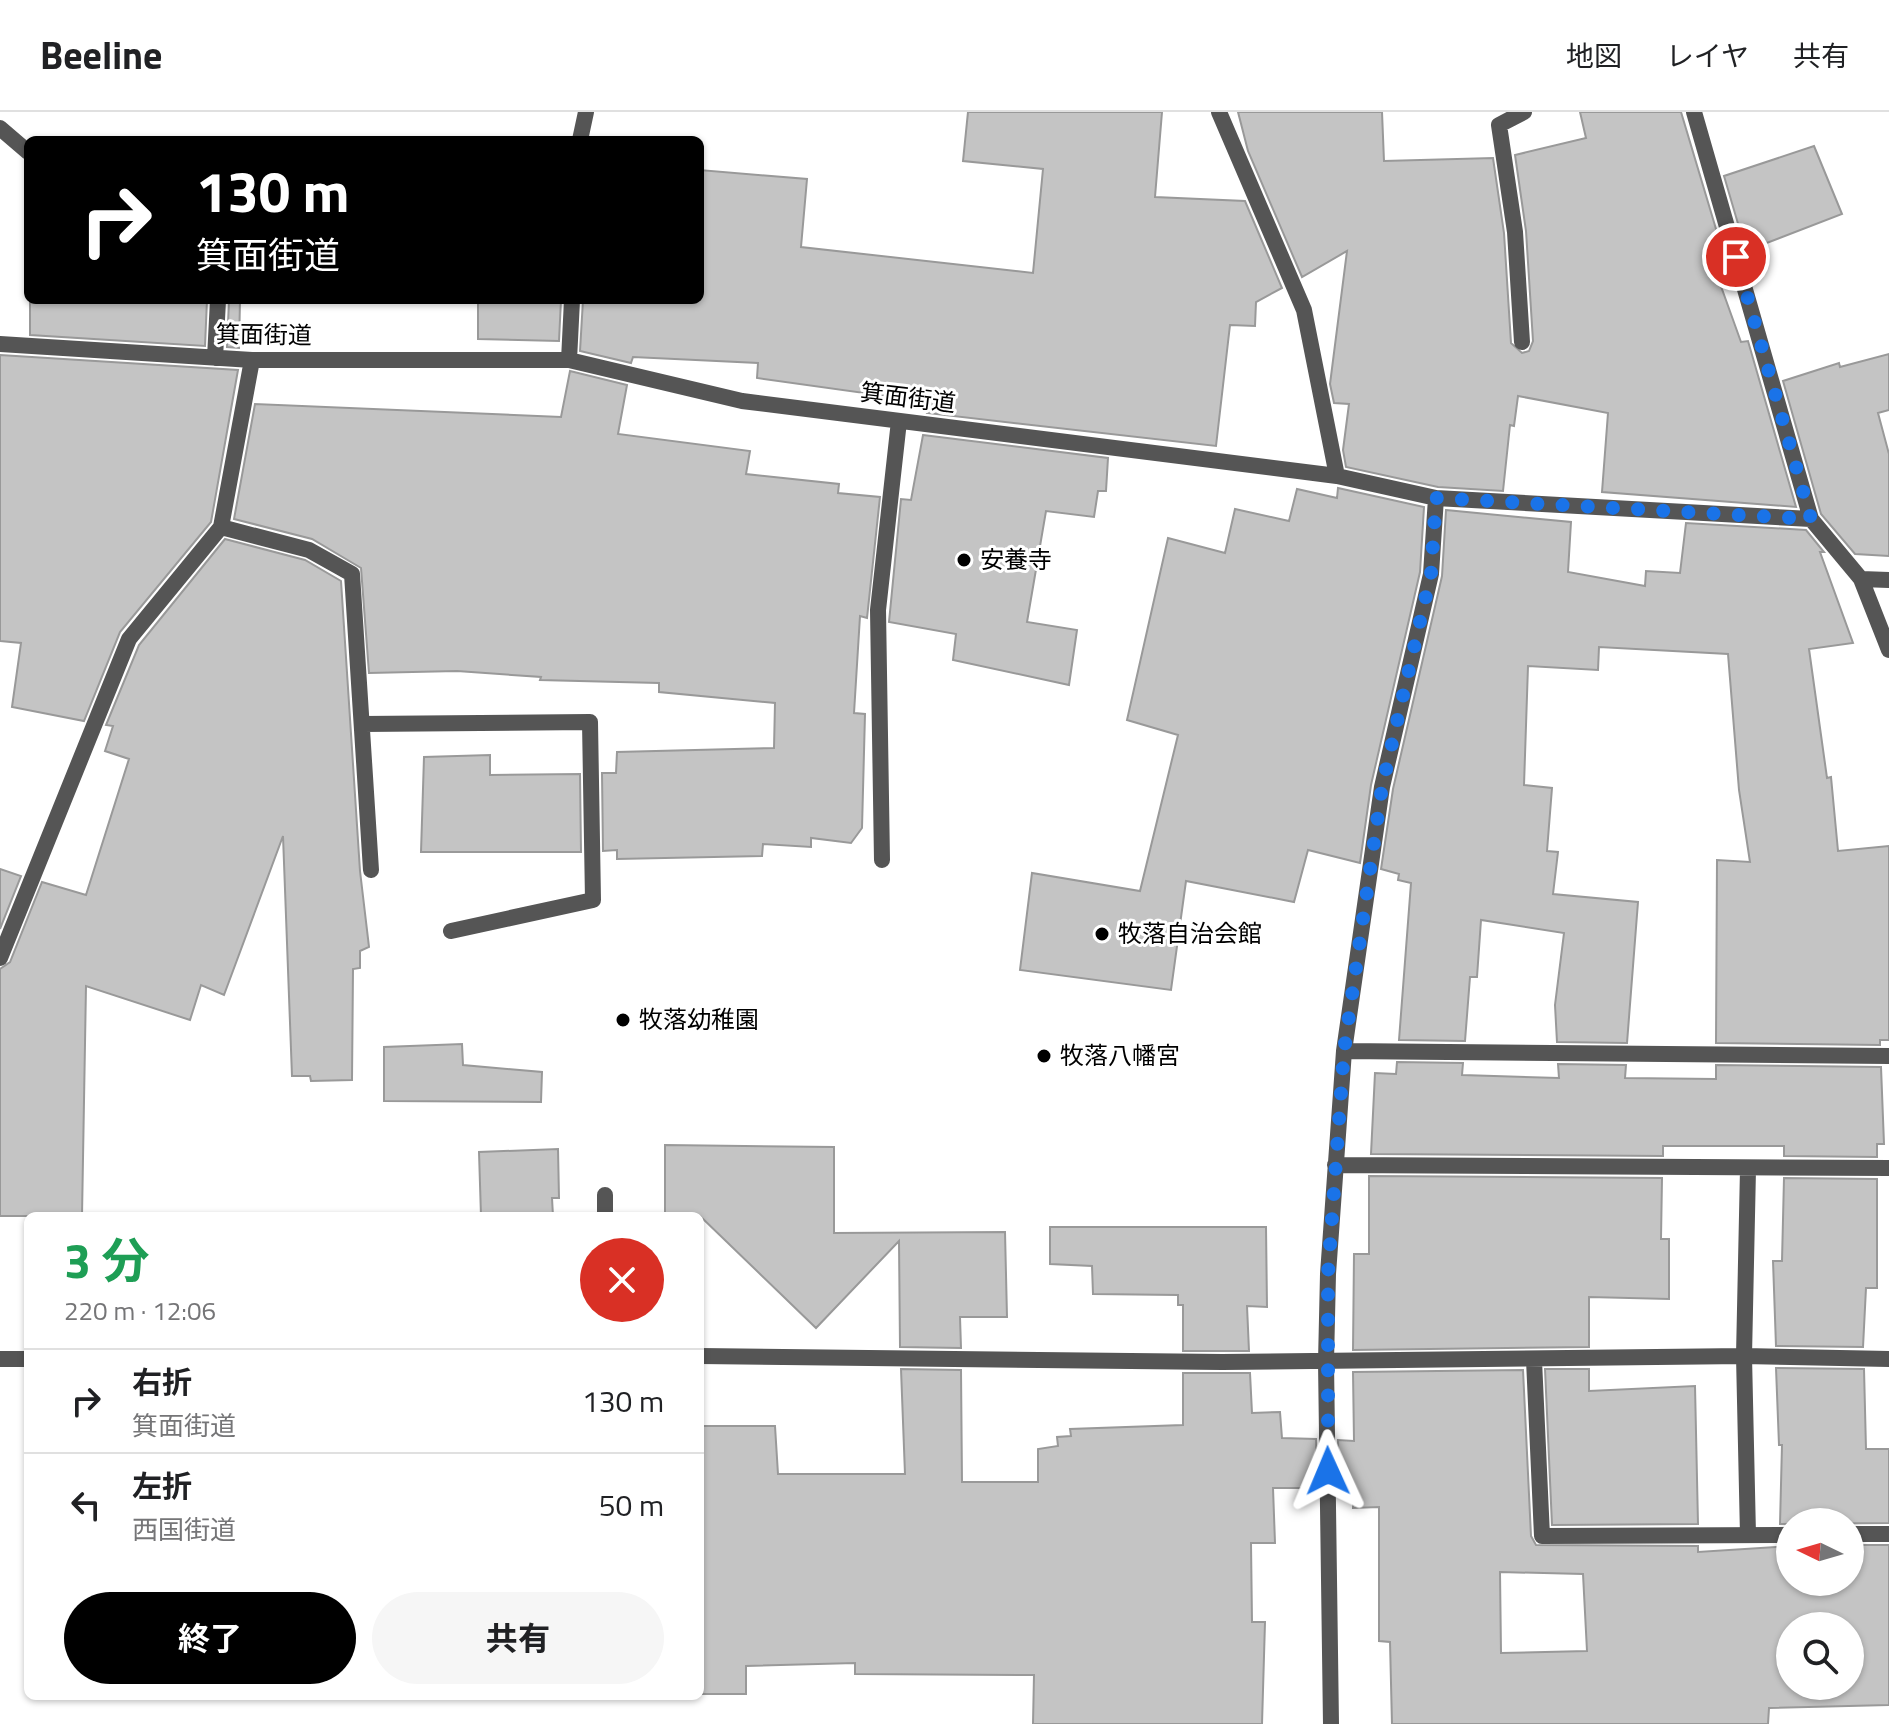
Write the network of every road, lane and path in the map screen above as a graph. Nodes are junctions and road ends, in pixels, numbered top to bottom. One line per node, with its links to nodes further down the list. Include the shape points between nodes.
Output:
1 (586, 112): 6 (street)
2 (1219, 112): 16 (street, via 1304,310)
3 (1524, 112): 10 (street, via 1499,125 1515,232)
4 (1694, 112): 18 (street)
5 (0, 128): 7 (street)
6 (581, 136)
7 (24, 149)
8 (218, 304): 12 (street)
9 (572, 304): 14 (street)
10 (1522, 342)
11 (0, 344): 12 (street, 箕面街道)
12 (215, 358): 13 (street, 箕面街道)
13 (252, 360): 14 (street, 箕面街道); 19 (street)
14 (569, 360): 15 (street, 箕面街道, via 742,401)
15 (899, 421): 16 (street, 箕面街道); 24 (street, via 878,610)
16 (1337, 476): 17 (street, 箕面街道)
17 (1436, 498): 18 (street, 箕面街道); 28 (street, via 1431,574 1382,787)
18 (1811, 519): 20 (street)
19 (221, 527): 23 (street, via 309,550 352,574); 27 (street, via 129,639)
20 (1861, 579): 21 (street); 22 (street)
21 (1889, 580)
22 (1889, 650)
23 (363, 724): 25 (street); 26 (street, via 590,722 593,900)
24 (882, 860)
25 (371, 870)
26 (451, 931)
27 (0, 958)
28 (1344, 1051): 29 (street); 30 (street)
29 (1889, 1056)
30 (1335, 1165): 32 (street); 41 (street)
31 (1889, 1168): 32 (street)
32 (1748, 1169): 36 (street)
33 (605, 1195): 34 (street)
34 (605, 1212)
35 (704, 1356): 41 (street)
36 (1744, 1356): 39 (street); 40 (street); 44 (street)
37 (0, 1359): 38 (street)
38 (24, 1359)
39 (1889, 1359)
40 (1534, 1360): 41 (street); 44 (street, via 1542,1536)
41 (1326, 1362): 46 (street)
42 (1864, 1534): 43 (street)
43 (1889, 1534)
44 (1748, 1535): 45 (street)
45 (1776, 1535)
46 (1331, 1724)

